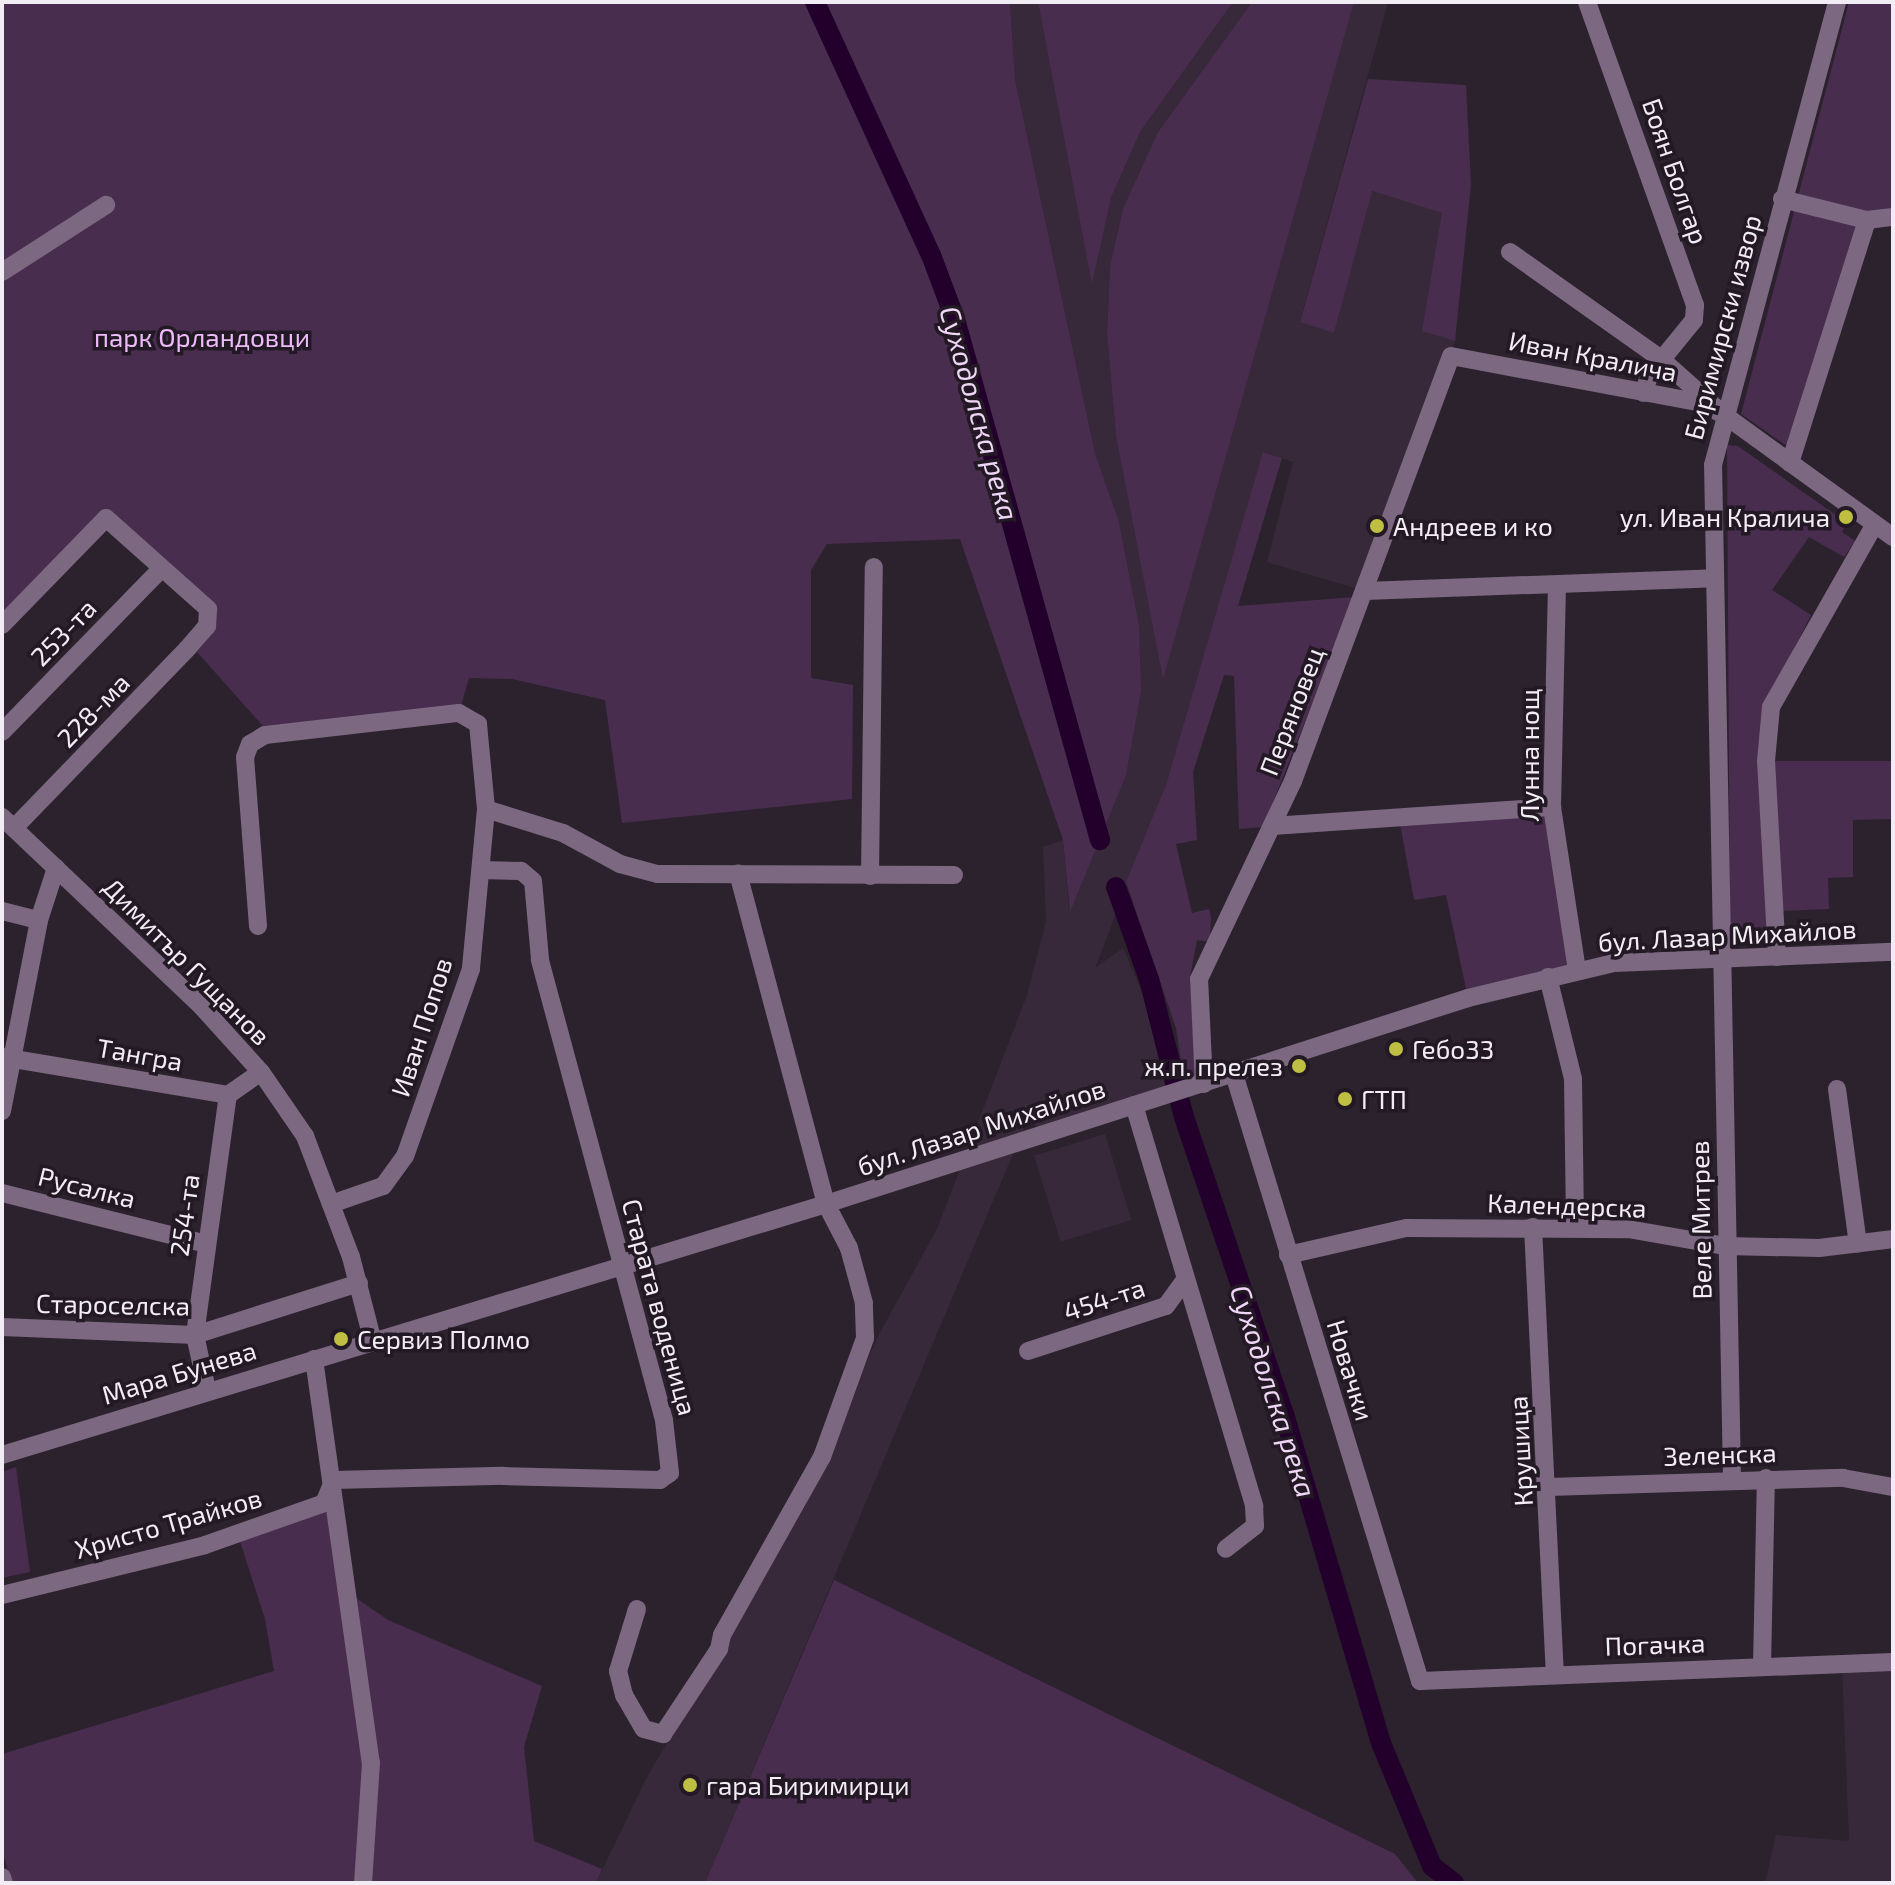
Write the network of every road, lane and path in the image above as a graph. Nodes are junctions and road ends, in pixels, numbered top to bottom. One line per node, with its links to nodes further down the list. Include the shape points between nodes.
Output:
1 (1587, 2): 10 (street, Боян Болгар, via 1695,305 1694,320)
2 (1837, 2): 3 (street, Биримирски извор)
3 (1782, 199): 6 (street); 12 (street, Биримирски извор)
4 (106, 205): 8 (street)
5 (1893, 217): 6 (street)
6 (1867, 220): 13 (street)
7 (1510, 252): 10 (street, Иван Кралича)
8 (2, 272)
9 (1451, 356): 11 (street, Иван Кралича); 20 (street, Перяновец)
10 (1661, 359): 11 (street, Боян Болгар); 12 (street, Иван Кралича)
11 (1643, 393): 12 (street, Иван Кралича, via 1697,402)
12 (1723, 414): 13 (street, Иван Кралича); 18 (street, Биримирски извор, via 1713,465)
13 (1790, 463): 14 (street, Иван Кралича)
14 (1875, 524): 15 (street, Иван Кралича); 36 (street, via 1771,707 1766,761)
15 (1893, 537)
16 (874, 567): 31 (street)
17 (162, 568): 21 (street, via 106,518); 22 (street, 253-та); 25 (street, 228-ма, via 208,609 207,626)
18 (1715, 578): 19 (street); 37 (street, Биримирски извор)
19 (1557, 585): 20 (street); 23 (street, Лунна нощ)
20 (1365, 591): 26 (street, Перяновец)
21 (2, 625)
22 (2, 732)
23 (1552, 807): 26 (street); 38 (street, Лунна нощ)
24 (486, 809): 28 (street, Иван Попов); 29 (street, via 563,833 620,864 658,874); 34 (street, Иван Попов, via 478,724 459,713 265,735 250,744 245,757)
25 (8, 823): 27 (street, Димитър Гущанов)
26 (1272, 826): 43 (street, Перяновец, via 1199,979)
27 (56, 868): 33 (street); 41 (street, Димитър Гущанов, via 202,1007)
28 (481, 870): 49 (street, Иван Попов, via 471,969 405,1156 383,1186); 58 (street, Старата воденица, via 521,871 533,881 540,959)
29 (738, 874): 31 (street); 50 (street)
30 (954, 875): 31 (street)
31 (870, 876)
32 (2, 911): 33 (street)
33 (39, 920): 40 (street)
34 (258, 926)
35 (1893, 952): 36 (street, бул. Лазар Михайлов)
36 (1777, 957): 37 (street, бул. Лазар Михайлов)
37 (1722, 960): 38 (street, бул. Лазар Михайлов, via 1614,963); 56 (street, Веле Митрев)
38 (1577, 971): 39 (street, бул. Лазар Михайлов)
39 (1548, 977): 42 (street, бул. Лазар Михайлов); 52 (street, via 1573,1079)
40 (7, 1058): 45 (street, Тангра); 47 (street)
41 (261, 1072): 45 (street); 49 (street, Димитър Гущанов, via 305,1136)
42 (1234, 1074): 43 (street, бул. Лазар Михайлов); 57 (street, Новачки)
43 (1201, 1084): 46 (street, бул. Лазар Михайлов)
44 (1837, 1089): 55 (street)
45 (228, 1095): 54 (street, 254-та)
46 (1134, 1105): 50 (street, бул. Лазар Михайлов); 59 (street)
47 (2, 1111)
48 (2, 1193): 54 (street, Русалка)
49 (331, 1204): 60 (street, Димитър Гущанов)
50 (826, 1204): 58 (street, бул. Лазар Михайлов); 75 (street, via 849,1248 864,1303 865,1338 851,1384 822,1457 768,1559 722,1635 719,1649 663,1734 644,1729 624,1695 618,1671)
51 (1533, 1227): 52 (street, Календерска); 57 (street, Календерска, via 1406,1228); 71 (street, Крушица)
52 (1575, 1227): 56 (street, Календерска, via 1628,1229)
53 (1893, 1239): 55 (street, Календерска)
54 (206, 1244): 62 (street, 254-та)
55 (1858, 1244): 56 (street, Календерска)
56 (1725, 1246): 69 (street, Веле Митрев)
57 (1288, 1255): 79 (street, Новачки)
58 (622, 1263): 63 (street, бул. Лазар Михайлов); 70 (street, Старата воденица, via 664,1420 670,1473 660,1480)
59 (1185, 1280): 64 (street, 454-та, via 1166,1306); 73 (street, via 1254,1506 1255,1526)
60 (359, 1283): 62 (street, Староселска); 63 (street, Димитър Гущанов)
61 (2, 1327): 62 (street, Староселска)
62 (195, 1335): 66 (street, 254-та)
63 (373, 1342): 65 (street, Мара Бунева)
64 (1028, 1351)
65 (314, 1359): 66 (street, Мара Бунева); 70 (street)
66 (207, 1390): 67 (street, Мара Бунева)
67 (2, 1455)
68 (1766, 1478): 69 (street, Зеленска); 72 (street, Зеленска, via 1843,1478); 77 (street)
69 (1732, 1479): 71 (street, Зеленска)
70 (334, 1480): 74 (street, Христо Трайков, via 324,1503 205,1545); 82 (street, via 371,1763)
71 (1549, 1487): 78 (street, Крушица)
72 (1893, 1487)
73 (1226, 1549)
74 (2, 1595)
75 (637, 1609)
76 (1893, 1662): 77 (street, Погачка)
77 (1762, 1666): 78 (street, Погачка)
78 (1555, 1673): 79 (street, Погачка)
79 (1420, 1681)
80 (2, 1877): 81 (street)
81 (4, 1883)
82 (363, 1883)

